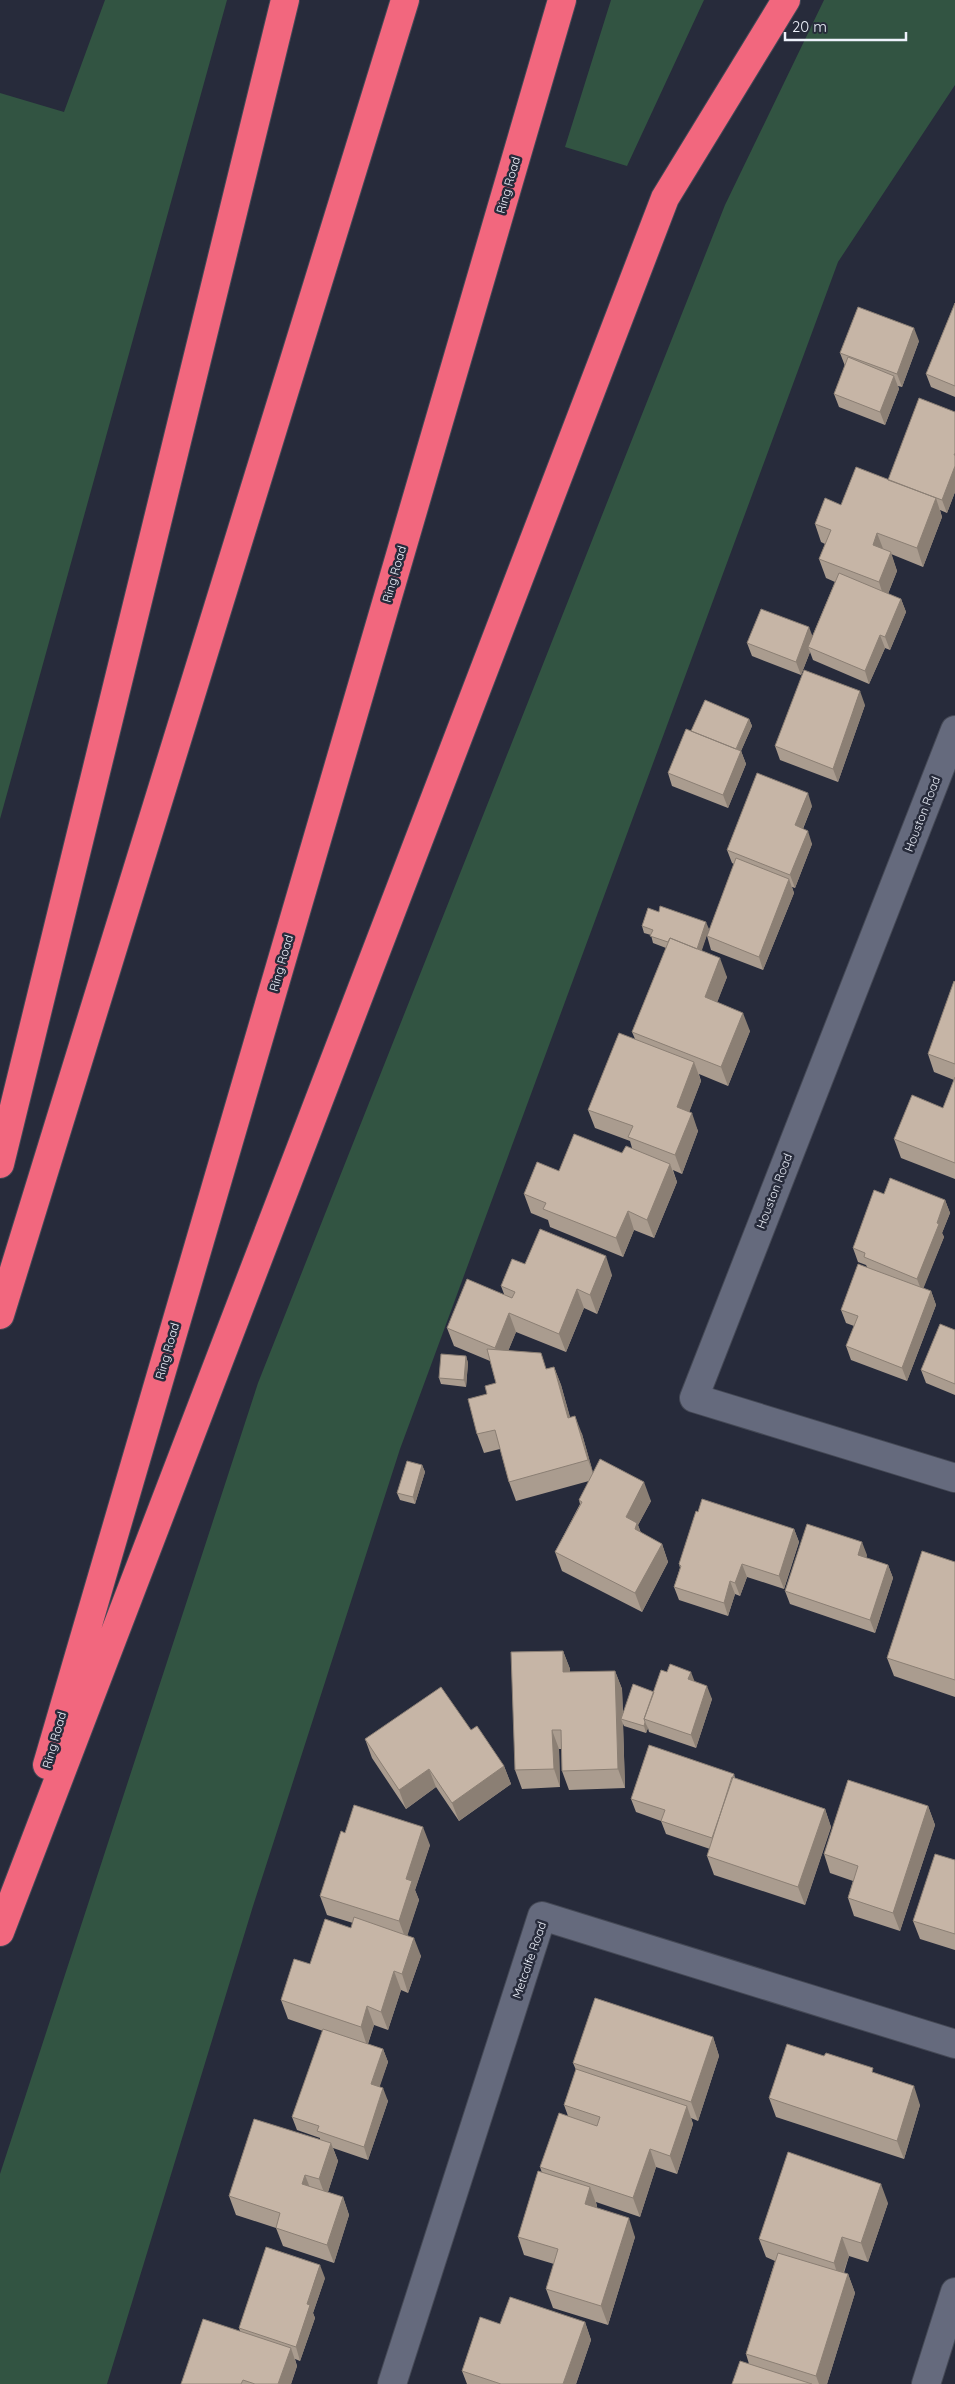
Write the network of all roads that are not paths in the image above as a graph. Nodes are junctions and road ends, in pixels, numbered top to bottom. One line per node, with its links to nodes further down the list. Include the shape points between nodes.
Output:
1 (285, 0): 6 (highway)
2 (405, 0): 7 (highway)
3 (562, 0): 9 (highway, Ring Road)
4 (786, 0): 10 (highway, via 664,198)
5 (955, 730): 8 (street, Houston Road, via 694,1398)
6 (0, 1164)
7 (0, 1315)
8 (955, 1478)
9 (0, 1925)
10 (0, 1932)
11 (955, 2044): 13 (street, Metcalfe Road, via 542,1916)
12 (955, 2292): 14 (street)
13 (392, 2384)
14 (926, 2384)

